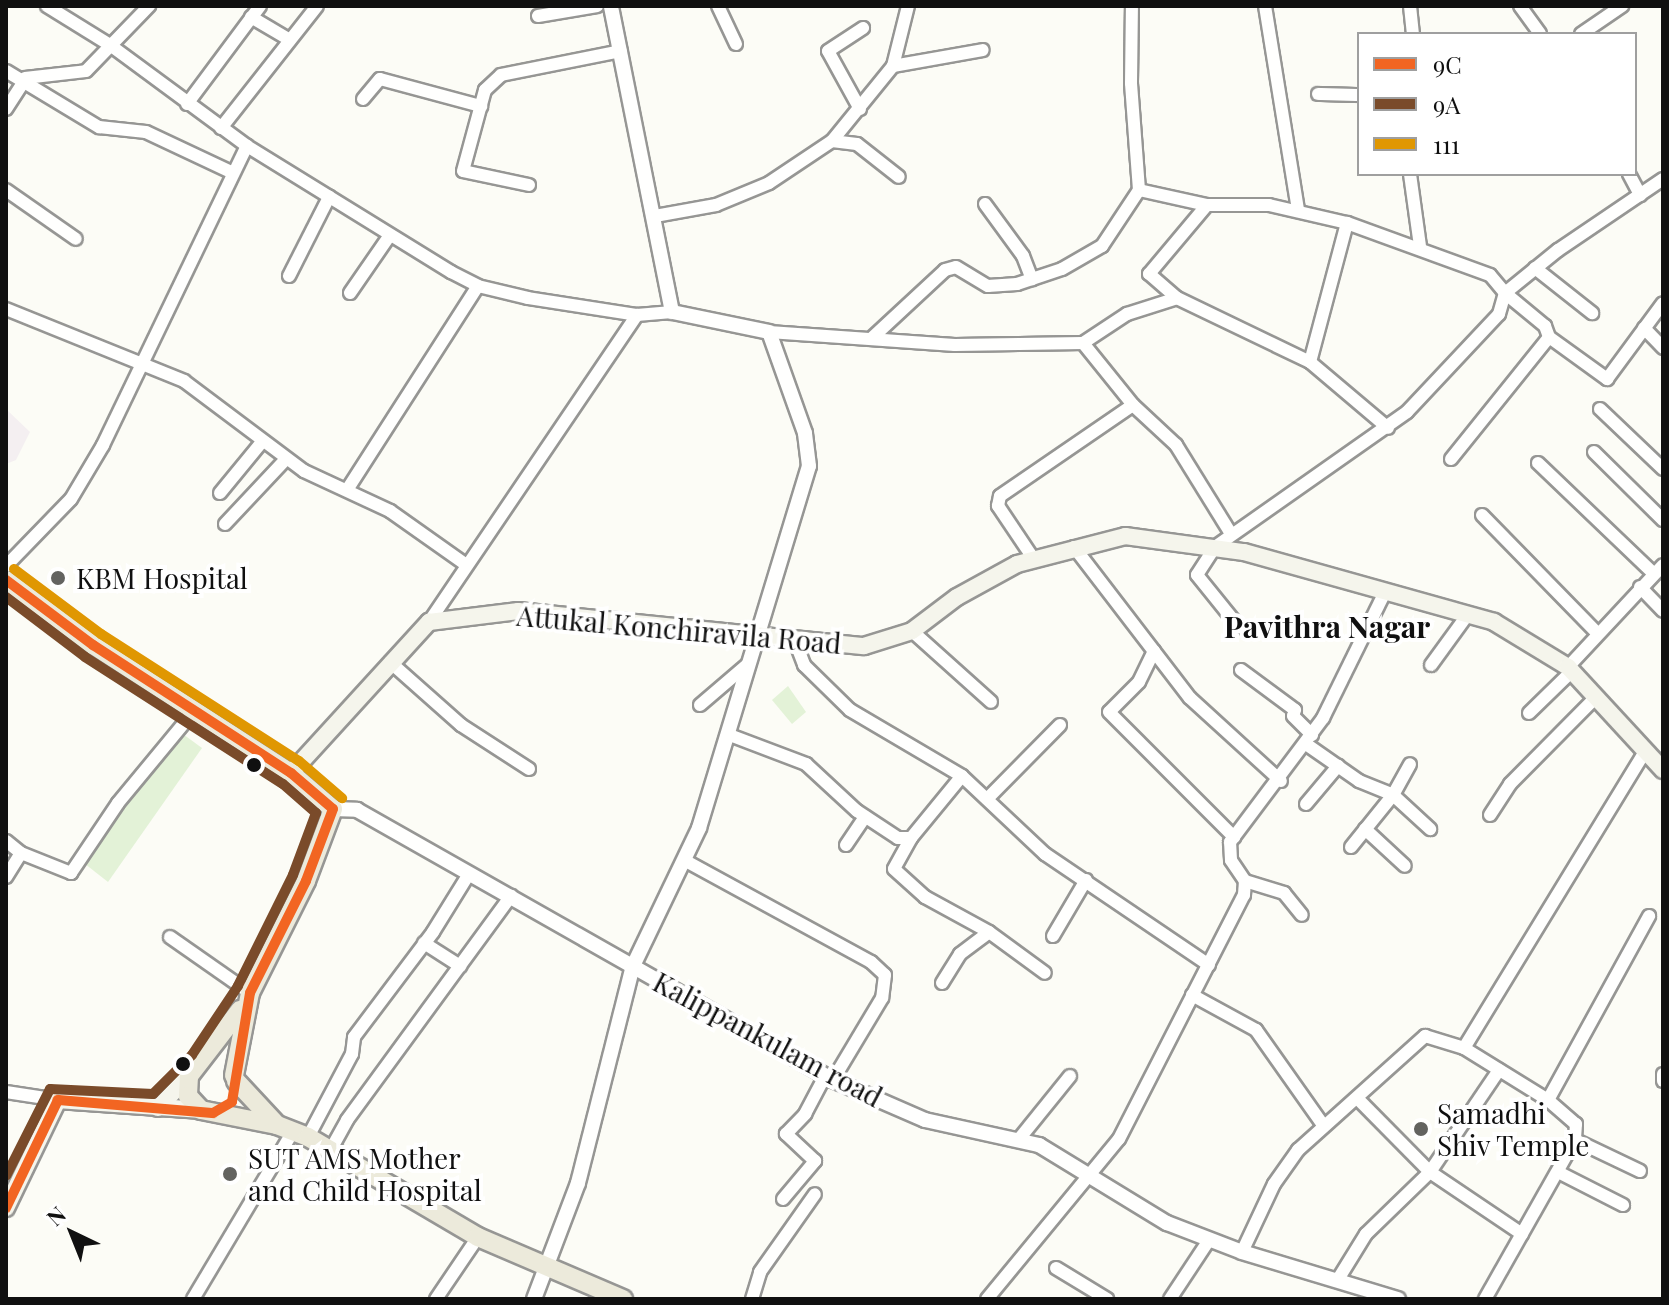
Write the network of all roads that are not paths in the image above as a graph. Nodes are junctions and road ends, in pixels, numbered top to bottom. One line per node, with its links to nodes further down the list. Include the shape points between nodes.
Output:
1 (149, 6): 21 (street)
2 (317, 6): 19 (street)
3 (597, 6): 14 (street)
4 (611, 6): 23 (street)
5 (718, 6): 20 (street)
6 (908, 6): 24 (street)
7 (1132, 6): 44 (street)
8 (1265, 6): 49 (street)
9 (1410, 6): 16 (street)
10 (1520, 6): 17 (street)
11 (1622, 6): 18 (street)
12 (51, 7): 21 (street)
13 (255, 11): 19 (street); 30 (street)
14 (538, 16)
15 (863, 28): 33 (street, via 828,51)
16 (1413, 32)
17 (1539, 32)
18 (1586, 32)
19 (290, 40): 34 (street)
20 (736, 44)
21 (110, 45): 26 (street, via 86,71); 30 (street)
22 (983, 50): 24 (street)
23 (621, 51): 31 (street, via 501,75 485,90); 50 (street)
24 (893, 66): 33 (street)
25 (6, 71): 26 (street)
26 (24, 80): 32 (street); 37 (street, via 57,107 99,127 146,132)
27 (1318, 94): 28 (street)
28 (1357, 95)
29 (363, 99): 31 (street, via 380,79)
30 (187, 104): 34 (street)
31 (481, 106): 42 (street, via 463,171)
32 (6, 109)
33 (860, 109): 35 (street)
34 (221, 128): 36 (street)
35 (832, 141): 40 (street, via 857,144); 50 (street, via 769,183 716,205)
36 (247, 146): 37 (street); 46 (street)
37 (231, 172): 74 (street)
38 (1410, 176): 54 (street)
39 (1630, 176): 45 (street)
40 (899, 177)
41 (1663, 179): 45 (street)
42 (529, 185)
43 (6, 190): 53 (street)
44 (1139, 190): 48 (street); 57 (street, via 1102,246)
45 (1640, 195): 55 (street)
46 (329, 197): 52 (street); 56 (street)
47 (985, 204): 57 (street, via 1023,256)
48 (1207, 205): 49 (street); 61 (street, via 1149,274)
49 (1298, 210): 51 (street)
50 (655, 216): 64 (street)
51 (1347, 223): 54 (street); 73 (street)
52 (390, 235): 58 (street); 59 (street)
53 (76, 239)
54 (1420, 246): 60 (street, via 1490,275)
55 (1535, 268): 60 (street); 65 (street)
56 (289, 276)
57 (1032, 279): 69 (street, via 988,286 956,267 945,270)
58 (478, 286): 66 (street); 84 (street)
59 (350, 293)
60 (1505, 293): 70 (street, via 1545,326); 77 (street, via 1499,314)
61 (1177, 298): 71 (street, via 1127,314); 73 (street)
62 (1663, 303): 67 (street)
63 (6, 309): 74 (street)
64 (672, 312): 66 (street); 68 (street)
65 (1592, 313)
66 (637, 315): 93 (street)
67 (1644, 328): 70 (street, via 1607,379); 72 (street)
68 (769, 332): 69 (street); 105 (street, via 805,433 809,466)
69 (873, 337): 71 (street, via 955,345)
70 (1549, 337): 81 (street)
71 (1083, 343): 75 (street)
72 (1663, 348)
73 (1310, 362): 77 (street)
74 (144, 363): 78 (street, via 184,381); 94 (street, via 71,499)
75 (1133, 405): 89 (street, via 1176,445); 92 (street, via 1000,496 998,506)
76 (1600, 409): 83 (street)
77 (1388, 428): 89 (street)
78 (261, 443): 80 (street); 85 (street)
79 (1594, 452): 87 (street)
80 (286, 459): 84 (street); 88 (street)
81 (1451, 459)
82 (1538, 463): 95 (street)
83 (1663, 469)
84 (347, 490): 93 (street, via 390,511)
85 (220, 493)
86 (1482, 515): 104 (street)
87 (1663, 520)
88 (225, 524)
89 (1230, 532): 91 (street)
90 (1074, 547): 91 (main road, Attukal Konchiravila Road, via 1125,536); 92 (main road, Attukal Konchiravila Road); 107 (street)
91 (1215, 547): 98 (main road, Attukal Konchiravila Road); 102 (street, via 1197,575)
92 (1033, 558): 103 (main road, Attukal Konchiravila Road, via 982,581)
93 (465, 564): 101 (street)
94 (6, 566)
95 (1658, 569): 97 (street)
96 (6, 580): 116 (main road, via 93,645)
97 (1640, 587): 99 (street); 104 (street)
98 (1385, 592): 100 (main road, Attukal Konchiravila Road); 120 (street)
99 (1663, 611)
100 (1468, 614): 110 (street); 111 (main road, Attukal Konchiravila Road, via 1529,639)
101 (429, 622): 105 (main road, Attukal Konchiravila Road, via 518,611); 108 (main road)
102 (1239, 627)
103 (912, 631): 106 (main road, Attukal Konchiravila Road, via 864,646); 114 (street)
104 (1598, 634): 111 (street)
105 (758, 638): 106 (main road, Attukal Konchiravila Road); 109 (street)
106 (795, 641): 127 (street, via 804,665 850,710)
107 (1154, 651): 128 (street, via 1190,698); 137 (street, via 1139,682 1109,712)
108 (390, 662): 124 (street, via 461,725); 126 (main road)
109 (749, 663): 115 (street); 119 (street)
110 (1431, 665)
111 (1570, 669): 113 (main road, Attukal Konchiravila Road); 117 (street)
112 (1241, 670): 120 (street, via 1295,710 1293,716)
113 (1594, 699): 121 (main road, Attukal Konchiravila Road); 133 (street, via 1510,784)
114 (991, 702)
115 (700, 705)
116 (195, 710): 126 (main road); 142 (street, via 118,803 71,873)
117 (1529, 713)
118 (1060, 725): 130 (street)
119 (727, 734): 134 (street, via 806,764); 143 (street)
120 (1309, 740): 123 (street); 128 (street)
121 (1645, 752): 125 (main road, Attukal Konchiravila Road); 163 (street)
122 (1410, 764): 129 (street)
123 (1338, 766): 129 (street); 131 (street)
124 (529, 769)
125 (1663, 770)
126 (291, 773): 132 (main road)
127 (962, 776): 130 (street); 138 (street)
128 (1281, 781): 137 (street)
129 (1393, 795): 135 (street); 136 (street)
130 (987, 799): 147 (street, via 1045,854)
131 (1306, 804)
132 (333, 809): 145 (street, Kalippankulam road, via 357,810); 161 (main road, via 306,881)
133 (1490, 815)
134 (865, 817): 138 (street, via 898,838); 140 (street)
135 (1365, 829): 141 (street); 144 (street)
136 (1430, 829)
137 (1234, 837): 148 (street, via 1231,860)
138 (911, 838): 152 (street, via 894,869 925,897)
139 (6, 841): 142 (street)
140 (846, 845)
141 (1351, 847)
142 (21, 853): 146 (street)
143 (684, 860): 158 (street); 169 (street, via 871,962 885,975 882,998)
144 (1405, 866)
145 (469, 874): 149 (street, Kalippankulam road); 155 (street)
146 (6, 877)
147 (1086, 880): 153 (street); 156 (street)
148 (1245, 881): 150 (street, via 1284,893); 156 (street, via 1244,895)
149 (511, 896): 157 (street); 158 (street, Kalippankulam road)
150 (1302, 915)
151 (1649, 916): 174 (street)
152 (989, 932): 159 (street); 160 (street, via 960,954)
153 (1053, 936)
154 (170, 937): 161 (street)
155 (424, 943): 157 (street); 178 (street, via 354,1037 352,1054)
156 (1209, 965): 162 (street)
157 (460, 966): 181 (street)
158 (633, 966): 169 (street, Kalippankulam road); 194 (street, via 578,1183)
159 (1045, 973)
160 (942, 983)
161 (250, 993): 164 (main road); 168 (main road)
162 (1192, 995): 177 (street, via 1256,1030); 185 (street, via 1119,1139)
163 (1464, 1048): 165 (street); 172 (street, via 1425,1036)
164 (196, 1070): 168 (main road, via 220,1064); 175 (main road); 176 (main road, via 188,1096)
165 (1499, 1070): 174 (street); 183 (street)
166 (1663, 1074): 170 (street)
167 (1070, 1076): 179 (street)
168 (235, 1078): 176 (main road, via 232,1102); 178 (main road)
169 (829, 1078): 179 (street, Kalippankulam road, via 925,1120); 187 (street, via 786,1134 815,1161)
170 (1663, 1081)
171 (6, 1092): 173 (street)
172 (1357, 1098): 177 (street); 183 (street)
173 (58, 1100): 175 (main road); 189 (main road)
174 (1548, 1100): 180 (street, via 1576,1124)
175 (158, 1108): 176 (main road)
176 (207, 1112): 178 (main road)
177 (1323, 1125): 193 (street, via 1274,1184)
178 (293, 1131): 181 (main road); 197 (street)
179 (1019, 1139): 185 (street, Kalippankulam road)
180 (1575, 1140): 182 (street); 184 (street)
181 (330, 1151): 191 (main road)
182 (1640, 1171)
183 (1430, 1172): 190 (street); 196 (street, via 1366,1234)
184 (1558, 1172): 188 (street); 190 (street)
185 (1090, 1176): 192 (street, Kalippankulam road, via 1167,1223); 202 (street)
186 (815, 1194): 201 (street, via 760,1272)
187 (783, 1199)
188 (1623, 1205)
189 (6, 1208)
190 (1522, 1234): 206 (street)
191 (478, 1237): 194 (main road); 198 (street)
192 (1209, 1240): 193 (street, Kalippankulam road); 204 (street)
193 (1242, 1252): 196 (street, Kalippankulam road)
194 (550, 1268): 199 (street); 200 (main road)
195 (1056, 1268): 203 (street)
196 (1337, 1281): 205 (street, Kalippankulam road)
197 (193, 1299)
198 (436, 1299)
199 (534, 1299)
200 (623, 1299)
201 (752, 1299)
202 (987, 1299)
203 (1107, 1299)
204 (1170, 1299)
205 (1398, 1299)
206 (1485, 1299)

